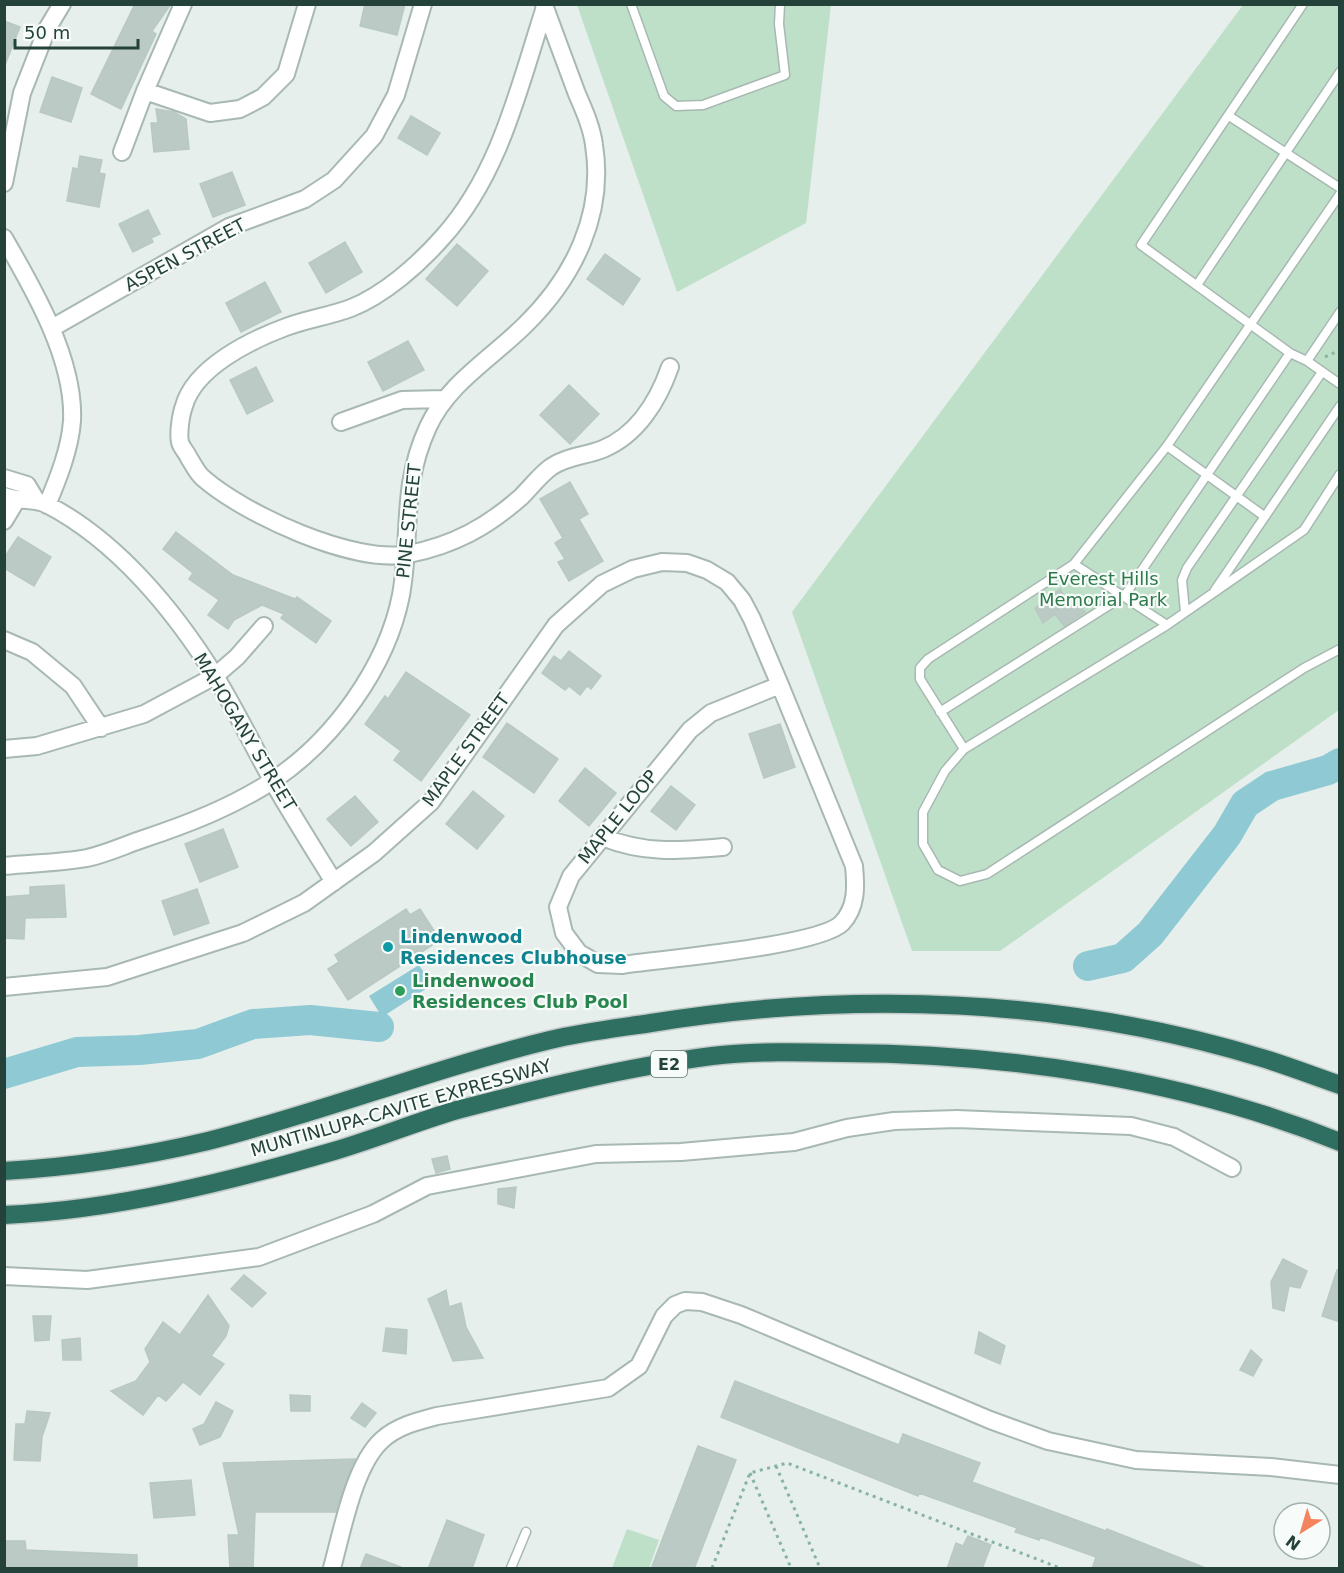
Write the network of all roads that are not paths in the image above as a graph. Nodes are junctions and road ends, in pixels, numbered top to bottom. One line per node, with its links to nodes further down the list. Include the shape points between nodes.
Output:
1 (62, 4): 14 (street, via 47,29 26,83)
2 (183, 4): 10 (street)
3 (307, 4): 10 (street, via 286,74 255,101 240,109 210,113)
4 (423, 4): 21 (street, ASPEN STREET, via 396,95 374,136 334,180 305,199 229,227)
5 (631, 4): 6 (lane, via 664,96 676,106 703,105 785,75)
6 (780, 4)
7 (1303, 4): 11 (lane)
8 (544, 6): 27 (street, PINE STREET, via 594,141 597,175 587,236 542,307); 39 (street, via 502,142 483,180 443,237 393,283 353,307 285,327 226,356 193,386 183,406 180,442 201,476 255,513 315,540 353,551)
9 (1340, 72): 13 (lane)
10 (144, 91): 12 (street)
11 (1229, 116): 13 (lane); 18 (lane, via 1141,245)
12 (122, 152)
13 (1285, 154): 15 (lane); 18 (lane)
14 (4, 183)
15 (1340, 188)
16 (1340, 194): 20 (lane)
17 (4, 238): 21 (street)
18 (1197, 285): 20 (lane)
19 (1340, 312): 23 (lane)
20 (1252, 325): 22 (lane); 30 (lane)
21 (52, 328): 36 (street, via 69,388 72,421 66,449)
22 (1290, 353): 23 (lane); 32 (lane)
23 (1307, 361): 25 (lane)
24 (670, 368): 39 (street, via 650,409 622,439 602,450 552,466 493,521 458,541)
25 (1319, 370): 26 (lane); 35 (lane)
26 (1340, 384)
27 (443, 399): 29 (street, via 402,400); 39 (street, PINE STREET, via 413,462)
28 (1340, 406): 37 (lane)
29 (341, 422)
30 (1167, 446): 32 (lane); 40 (lane)
31 (1340, 474): 41 (lane, via 1304,530)
32 (1208, 476): 35 (lane); 42 (lane)
33 (4, 478): 36 (street, MAHOGANY STREET, via 27,485)
34 (10, 498): 36 (street); 38 (street)
35 (1238, 498): 37 (lane); 43 (lane, via 1187,568 1182,580)
36 (42, 502): 48 (street, MAHOGANY STREET, via 92,534 133,571 169,612)
37 (1264, 516): 41 (lane)
38 (4, 521)
39 (404, 555): 54 (street, PINE STREET, via 392,626 361,688 335,724)
40 (1074, 564): 42 (lane); 50 (lane, via 924,663 920,679)
41 (1213, 592): 43 (lane)
42 (1125, 595): 44 (lane); 50 (lane)
43 (1185, 612): 44 (lane)
44 (1167, 625): 53 (lane)
45 (264, 626): 48 (street)
46 (4, 640): 51 (street, via 32,652 73,686)
47 (1340, 649): 53 (lane, via 1304,668 987,874 960,881 938,870 924,844 923,812 945,771)
48 (215, 676): 51 (street, via 144,714); 54 (street, MAHOGANY STREET)
49 (780, 685): 55 (street, MAPLE LOOP, via 711,713 690,730); 55 (street, MAPLE LOOP, via 854,866 857,888 852,908 842,923 824,934 790,943 622,965 598,964 579,953 564,933 558,907 570,876); 58 (street, MAPLE STREET, via 752,619 727,582 687,563 662,562 633,568 602,584 556,625 431,802 396,836)
50 (940, 712): 53 (lane)
51 (101, 728): 52 (street, via 37,746)
52 (4, 749)
53 (964, 749)
54 (273, 781): 57 (street, PINE STREET, via 196,822 88,857); 58 (street, MAHOGANY STREET)
55 (602, 837): 56 (street, via 649,851)
56 (723, 847)
57 (4, 866)
58 (334, 882): 59 (street, MAPLE STREET, via 304,903 243,933 160,960 106,977)
59 (4, 987)
60 (1340, 1085): 63 (highway, MUNTINLUPA-CAVITE EXPRESSWAY, via 1263,1058 1165,1032 1059,1014 896,1002 800,1005 552,1039 209,1140 128,1158)
61 (1340, 1142): 64 (highway, MUNTINLUPA-CAVITE EXPRESSWAY / E2, via 1290,1122 1157,1087 1024,1064 892,1053 714,1056 574,1081 454,1111 335,1150 197,1188)
62 (1232, 1168): 65 (street, via 1174,1137 1131,1126 957,1119 894,1121 794,1142 681,1152 596,1154 427,1186 373,1214 259,1257 87,1280)
63 (4, 1171)
64 (4, 1215)
65 (4, 1276)
66 (1340, 1475): 68 (street, via 1136,1460 1048,1441 741,1315 702,1302 685,1301 664,1316 639,1366 608,1388 437,1416 412,1423 384,1438 359,1479)
67 (526, 1532): 69 (lane)
68 (332, 1569)
69 (512, 1569)

